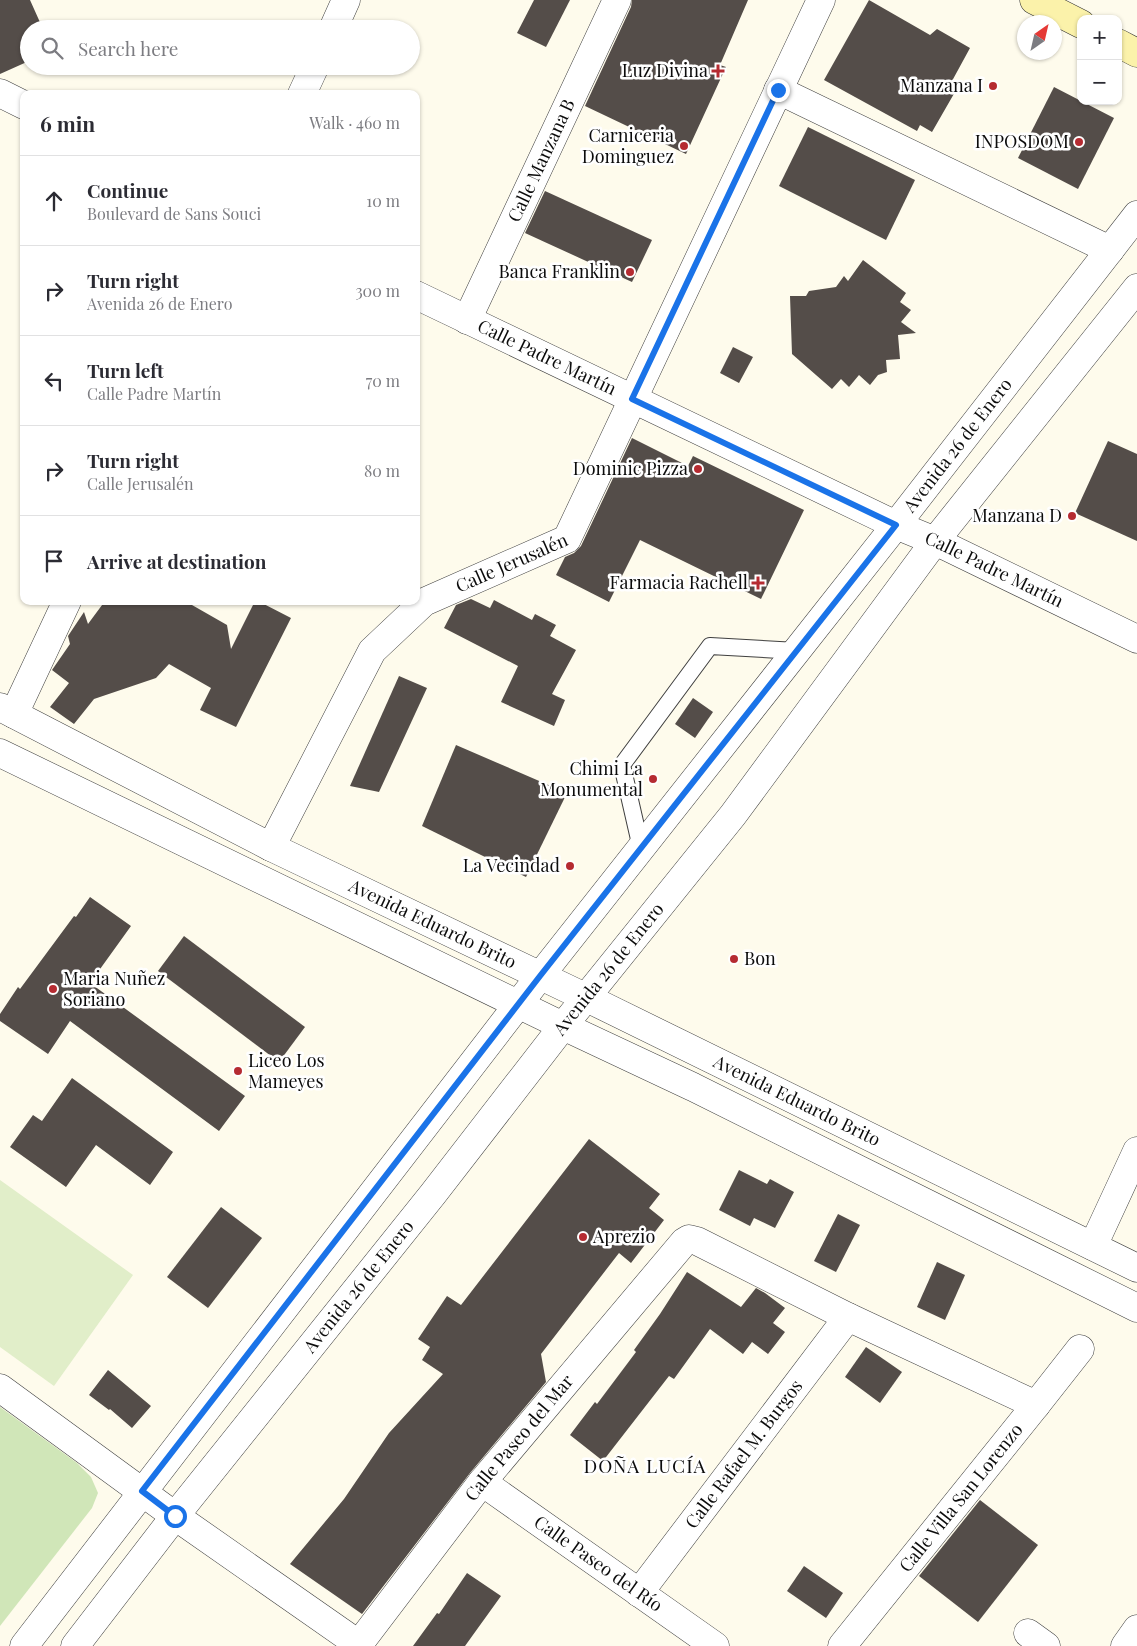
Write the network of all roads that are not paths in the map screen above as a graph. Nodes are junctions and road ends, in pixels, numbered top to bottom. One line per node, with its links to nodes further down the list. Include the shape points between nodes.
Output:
1 (346, 0): 5 (street)
2 (617, 0): 18 (street, Calle Manzana B)
3 (821, 0): 11 (street, Calle Jerusalén)
4 (1034, 0): 6 (main road)
5 (337, 20)
6 (1077, 22)
7 (1122, 45): 8 (main road)
8 (1137, 53)
9 (311, 75): 10 (street)
10 (304, 90)
11 (778, 90): 15 (street); 19 (street, Calle Jerusalén)
12 (0, 93): 13 (street)
13 (20, 103)
14 (1137, 215): 15 (street, Avenida 26 de Enero)
15 (1110, 250): 20 (street, Avenida 26 de Enero)
16 (1137, 288): 21 (street, Avenida 26 de Enero)
17 (420, 298): 18 (street, Calle Padre Martín)
18 (466, 320): 19 (street, Calle Padre Martín)
19 (632, 399): 20 (street, Calle Padre Martín); 27 (street, Calle Jerusalén, via 567,539 424,602 372,651)
20 (896, 525): 21 (street, Calle Padre Martín); 24 (street, Avenida 26 de Enero)
21 (935, 540): 23 (street, Calle Padre Martín); 30 (street, Avenida 26 de Enero, via 733,815)
22 (65, 605): 25 (street)
23 (1137, 640)
24 (797, 651): 28 (street, Avenida 26 de Enero); 28 (lane, via 710,646 622,764)
25 (7, 710): 27 (street, Avenida Eduardo Brito)
26 (0, 753): 31 (street, Avenida Eduardo Brito)
27 (271, 847): 29 (street, Avenida Eduardo Brito)
28 (641, 848): 29 (street, Avenida 26 de Enero)
29 (540, 976): 30 (street, Avenida Eduardo Brito); 31 (street, Avenida 26 de Enero)
30 (587, 998): 32 (street, Avenida 26 de Enero); 34 (street, Avenida Eduardo Brito)
31 (519, 1005): 32 (street, Avenida Eduardo Brito); 42 (street, Avenida 26 de Enero)
32 (563, 1026): 36 (street, Avenida Eduardo Brito, via 693,1087); 43 (street, Avenida 26 de Enero, via 427,1202)
33 (1137, 1151): 34 (street)
34 (1092, 1246): 35 (street, Avenida Eduardo Brito)
35 (1137, 1268)
36 (1137, 1308)
37 (848, 1317): 40 (street); 41 (street, Calle Paseo del Mar, via 690,1239 684,1242); 44 (street, Calle Rafael M. Burgos)
38 (1080, 1349): 40 (street, Calle Villa San Lorenzo)
39 (0, 1388): 42 (street)
40 (1036, 1405): 50 (street, Calle Villa San Lorenzo)
41 (482, 1482): 44 (street, Calle Paseo del Río); 46 (street, Calle Paseo del Mar)
42 (142, 1491): 43 (street); 47 (street, Avenida 26 de Enero)
43 (175, 1516): 46 (street); 48 (street, Avenida 26 de Enero)
44 (639, 1593): 49 (street, Calle Paseo del Río)
45 (1137, 1629): 51 (street)
46 (360, 1645)
47 (24, 1646)
48 (74, 1646)
49 (715, 1646)
50 (842, 1646)
51 (1125, 1646)

